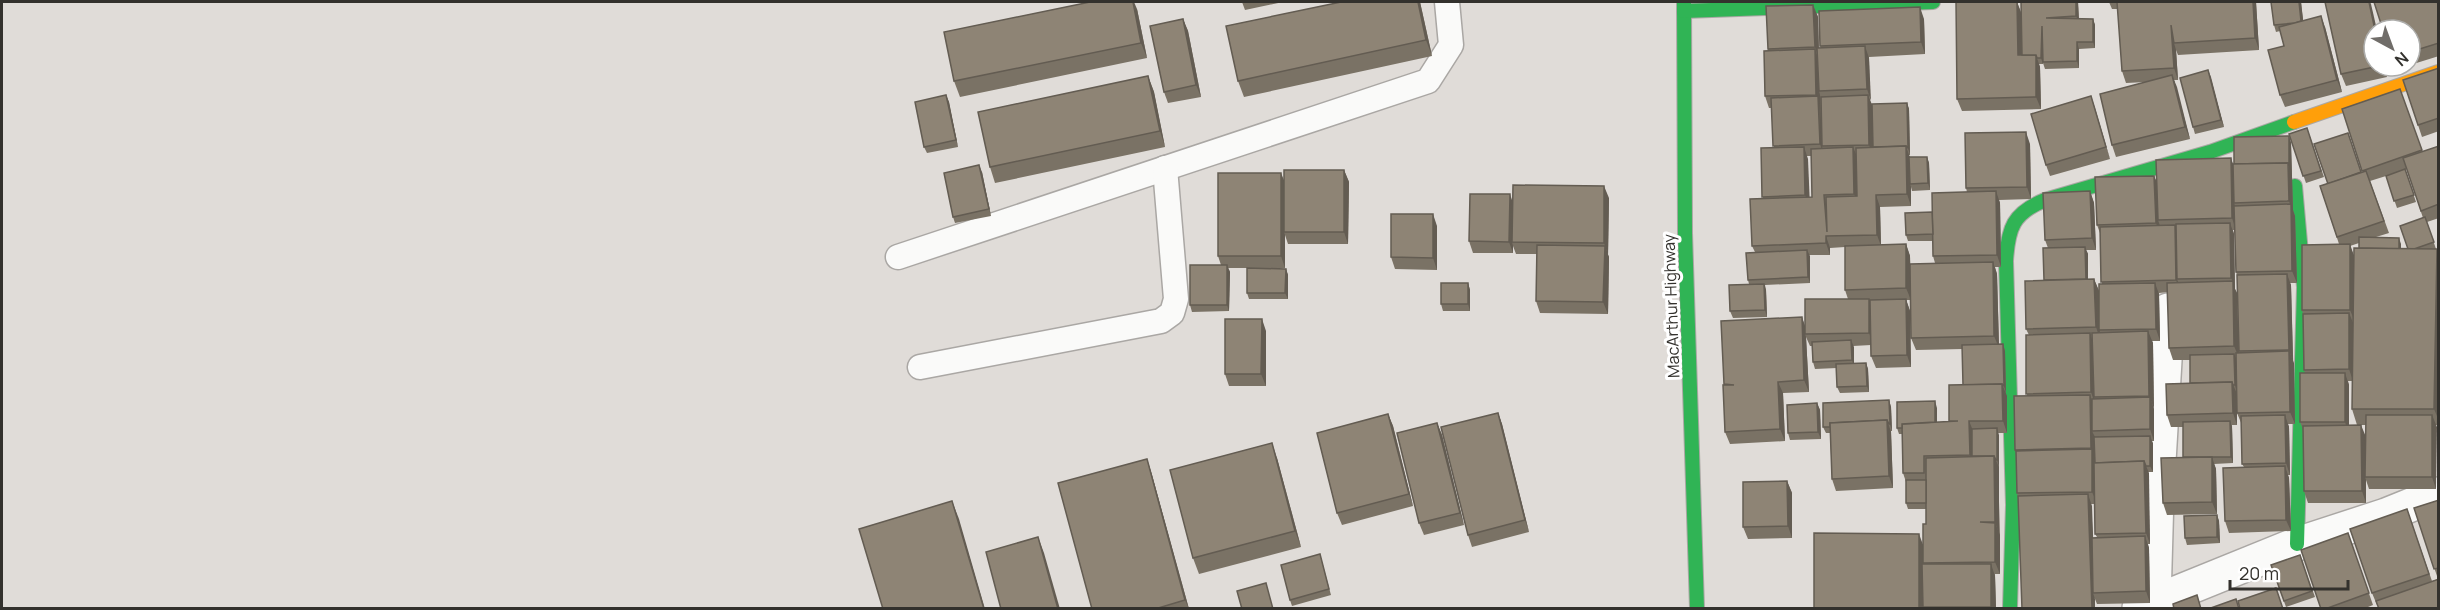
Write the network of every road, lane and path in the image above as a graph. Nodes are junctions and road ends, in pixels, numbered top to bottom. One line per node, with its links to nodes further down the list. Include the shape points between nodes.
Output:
1 (1447, 2): 5 (lane, via 1450,45 1428,81)
2 (1933, 2): 3 (main road)
3 (1684, 6): 13 (main road, MacArthur Highway, via 1685,233)
4 (2439, 72): 14 (main road, via 2210,152 2045,200 2022,211 2012,226 2006,261 2013,505)
5 (1165, 168): 7 (lane); 9 (lane, via 1176,299 1172,313 1161,321)
6 (2295, 186): 11 (main road, via 2304,286)
7 (898, 257)
8 (2168, 310): 12 (street)
9 (920, 367)
10 (2439, 494): 11 (street)
11 (2297, 544): 12 (street)
12 (2147, 605)
13 (1697, 609)
14 (2010, 609)

